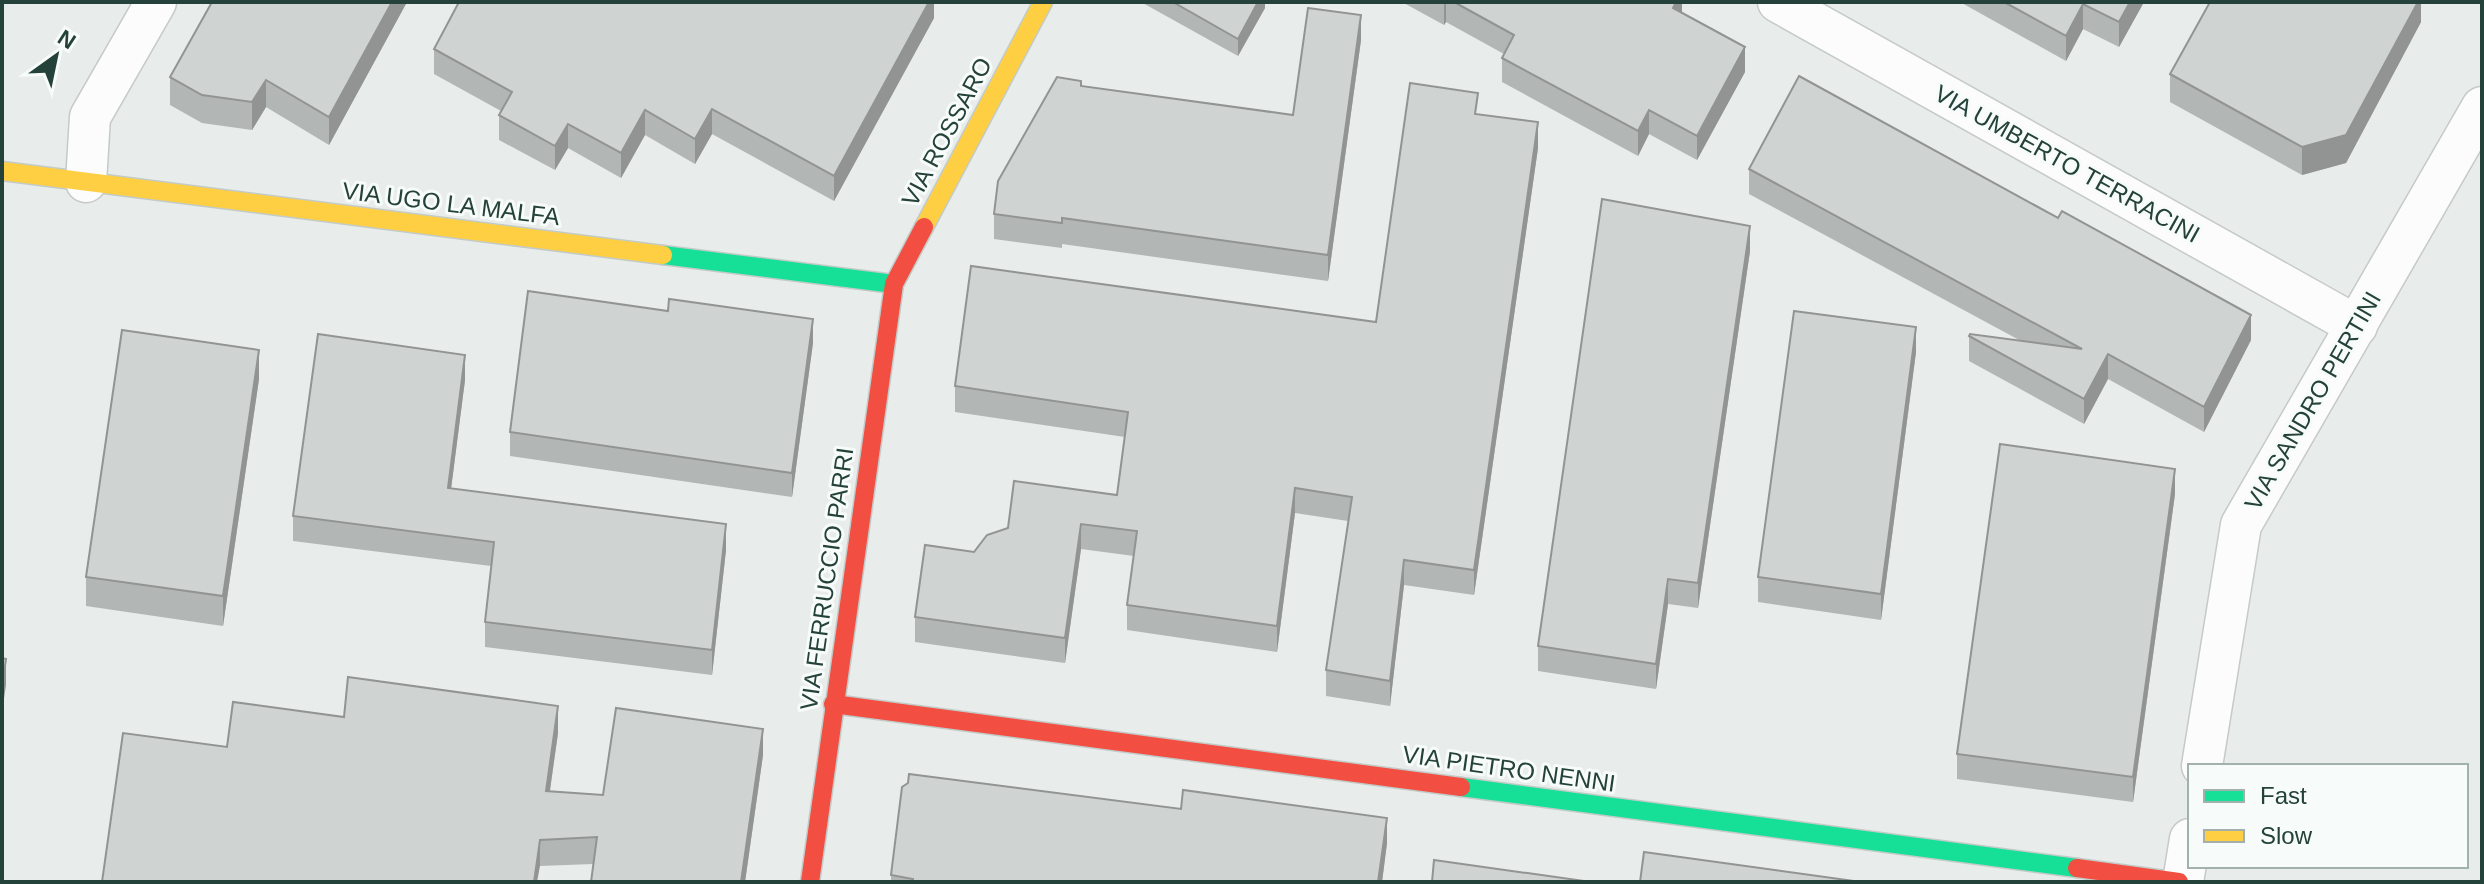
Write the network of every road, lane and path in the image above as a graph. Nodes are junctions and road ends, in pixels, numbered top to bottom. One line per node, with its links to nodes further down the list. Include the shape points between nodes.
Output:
1 (156, 2): 6 (street, via 90,117)
2 (1043, 2): 7 (street, VIA ROSSARO)
3 (1778, 2): 8 (street, VIA UMBERTO TERRACINI)
4 (2482, 107): 8 (street, VIA SANDRO PERTINI)
5 (2, 171): 6 (street, VIA UGO LA MALFA)
6 (86, 182): 7 (street, VIA UGO LA MALFA)
7 (894, 284): 9 (street, VIA FERRUCCIO PARRI)
8 (2357, 326): 10 (street, VIA SANDRO PERTINI, via 2241,525)
9 (833, 704): 12 (street, VIA FERRUCCIO PARRI); 13 (street, VIA PIETRO NENNI)
10 (2202, 764)
11 (2188, 849): 13 (street)
12 (810, 882)
13 (2181, 882)

